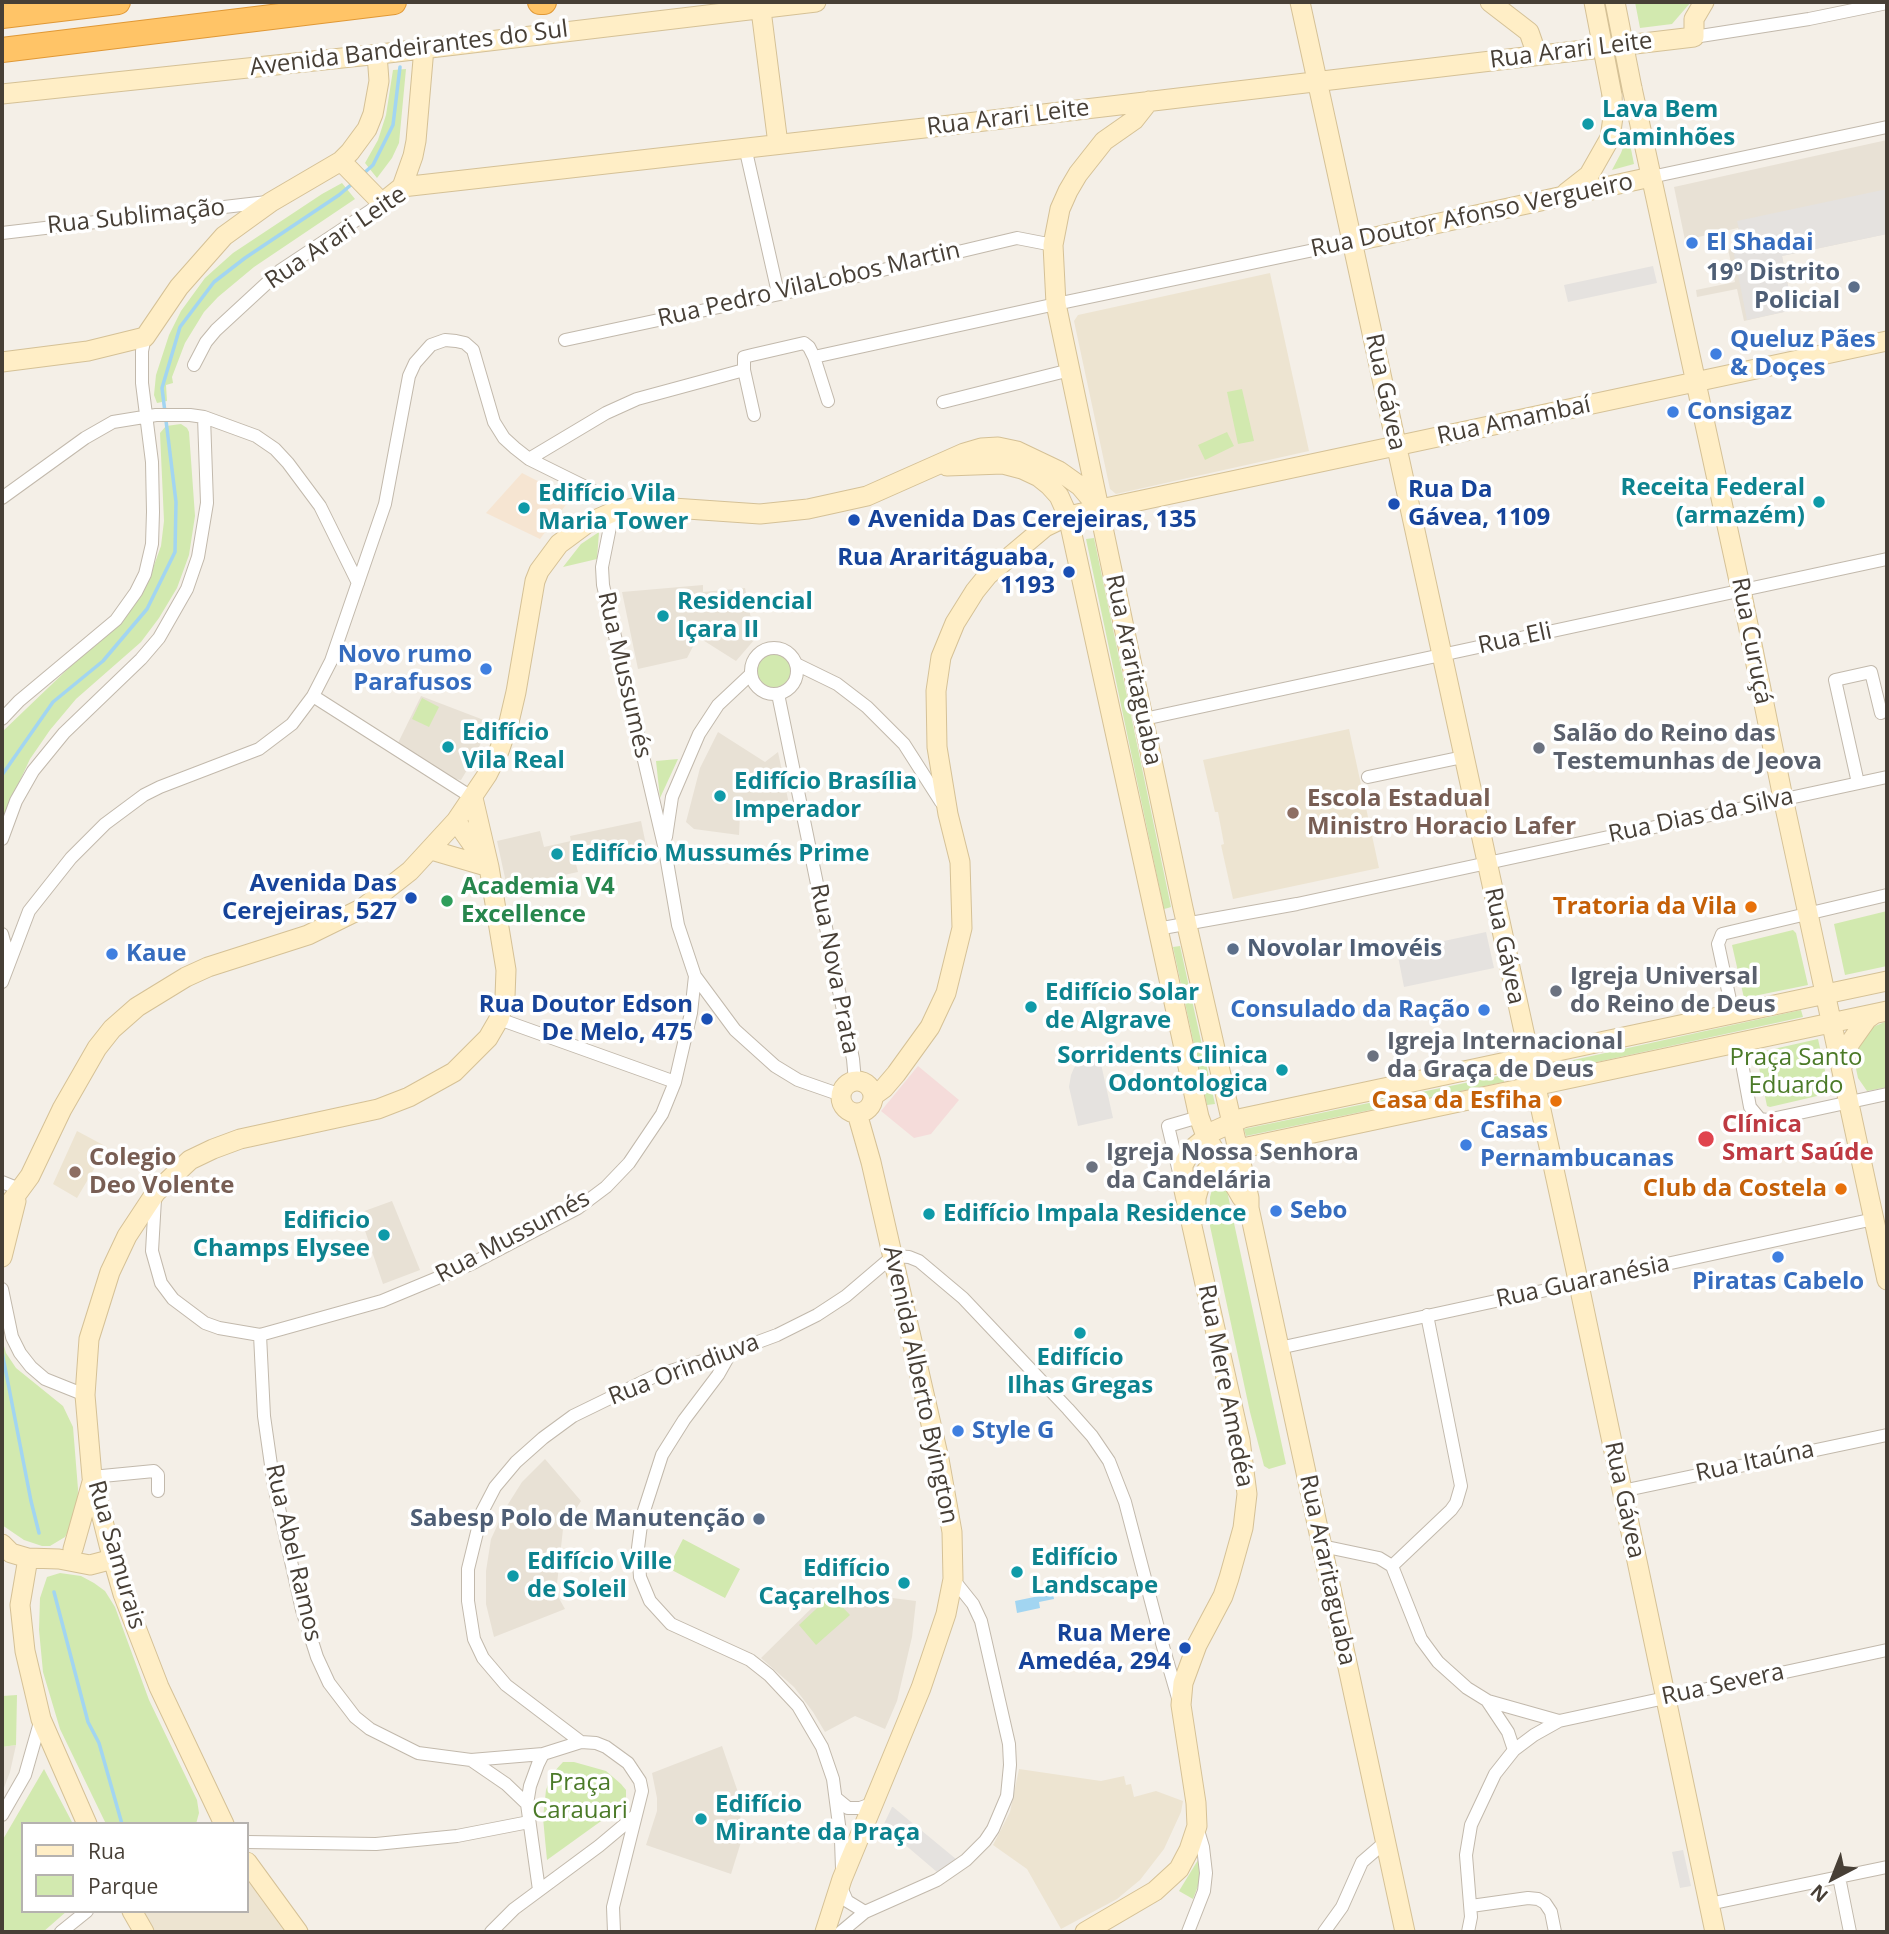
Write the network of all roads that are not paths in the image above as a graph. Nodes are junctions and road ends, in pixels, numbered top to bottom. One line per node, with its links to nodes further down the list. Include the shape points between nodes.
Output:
1 (118, 2): 11 (highway)
2 (394, 2): 14 (highway)
3 (816, 2): 10 (street, Avenida Bandeirantes do Sul)
4 (1300, 2): 17 (street, Rua Gávea)
5 (1490, 2): 16 (street, via 1529,32)
6 (1594, 2): 28 (street, bridge, via 1612,95 1610,138 1588,175)
7 (1615, 2): 26 (street, Rua Curuçá, bridge)
8 (1704, 2): 12 (street, via 1694,19)
9 (1887, 3): 12 (street, Rua Arari Leite)
10 (761, 10): 13 (street, Avenida Bandeirantes do Sul); 23 (street)
11 (2, 16)
12 (1694, 37): 16 (street, Rua Arari Leite)
13 (424, 48): 15 (street, Avenida Bandeirantes do Sul); 27 (street, via 416,141)
14 (2, 50)
15 (377, 54): 18 (street, Avenida Bandeirantes do Sul); 25 (street, via 379,81 373,114)
16 (1536, 55): 17 (street, Rua Arari Leite)
17 (1318, 81): 19 (street, Rua Arari Leite); 32 (street, Rua Gávea)
18 (2, 94)
19 (1149, 101): 20 (street, Rua Arari Leite); 22 (street, Rua Araritaguaba, via 1134,120)
20 (1109, 106): 22 (street, Rua Araritaguaba); 23 (street, Rua Arari Leite)
21 (1887, 127): 26 (street, Rua Doutor Afonso Vergueiro)
22 (1104, 141): 33 (street, Rua Araritaguaba, via 1068,191)
23 (778, 144): 24 (street, Rua Arari Leite)
24 (745, 147): 27 (street, Rua Arari Leite); 34 (street)
25 (345, 165): 29 (street); 30 (street)
26 (1651, 177): 28 (street, Rua Doutor Afonso Vergueiro); 44 (street, Rua Curuçá)
27 (402, 187): 30 (street, Rua Arari Leite)
28 (1561, 197): 32 (street, Rua Doutor Afonso Vergueiro)
29 (271, 202): 31 (street, Rua Sublimação); 36 (street, via 208,252)
30 (382, 203): 41 (street, Rua Arari Leite, via 281,271 216,330)
31 (2, 233)
32 (1352, 242): 35 (street, Rua Doutor Afonso Vergueiro); 50 (street, Rua Gávea)
33 (1053, 245): 34 (street, Rua Pedro VilaLobos Martin, via 1017,238); 35 (street, Rua Araritaguaba)
34 (778, 293): 37 (street, Rua Pedro VilaLobos Martin)
35 (1056, 304): 39 (street, Rua Doutor Afonso Vergueiro); 43 (street, Rua Araritaguaba)
36 (145, 337): 40 (street, via 88,351); 48 (street, via 142,383)
37 (565, 340)
38 (1887, 341): 44 (street, Rua Amambaí)
39 (814, 357): 42 (street, via 804,343 744,357); 45 (street)
40 (2, 362)
41 (194, 365)
42 (744, 370): 47 (street); 51 (street, via 623,404)
43 (1070, 370): 46 (street); 54 (street, Rua Araritaguaba)
44 (1696, 382): 50 (street, Rua Amambaí); 61 (street, Rua Curuçá)
45 (828, 401)
46 (943, 402)
47 (754, 415)
48 (151, 416): 49 (street); 53 (street, via 99,429); 68 (street, via 152,544 145,574 116,620)
49 (204, 417): 60 (street, via 256,436 288,463 320,506); 80 (street, via 207,503 187,589 141,659 64,733 33,771)
50 (1396, 446): 54 (street, Rua Amambaí); 62 (street, Rua Gávea)
51 (529, 459): 55 (street); 60 (street, via 498,430 473,350 456,341 431,345 409,376 385,504)
52 (933, 467): 54 (street, via 964,453 998,447 1059,471); 55 (street, via 853,500 785,512 706,512 659,506); 56 (street, Rua Araritaguaba, via 1003,464 1022,469 1049,485)
53 (2, 498)
54 (1100, 509): 56 (street, Rua Amambaí); 69 (street, Rua Araritaguaba)
55 (620, 510): 74 (street, via 586,524 559,544 539,571 509,723); 76 (street, Rua Mussumés, via 602,567 603,584)
56 (1068, 516): 57 (street, Rua Amambaí); 58 (street, Rua Araritaguaba)
57 (1034, 536): 58 (street); 78 (street, Rua Amambaí, via 975,591 941,657 937,747)
58 (1073, 536): 88 (street, Rua Araritaguaba)
59 (1887, 559): 61 (street, Rua Eli)
60 (358, 583): 66 (street, via 331,661)
61 (1741, 590): 62 (street, Rua Eli); 75 (street, Rua Curuçá)
62 (1441, 655): 69 (street, Rua Eli); 70 (street, Rua Gávea)
63 (796, 664): 64 (street, via 780,648 765,649 754,659); 65 (street, via 796,679); 78 (street, via 837,684 886,725 916,760)
64 (751, 674): 65 (street, via 757,687); 77 (street, via 718,705 699,734)
65 (778, 694): 102 (street, Rua Nova Prata)
66 (313, 696): 74 (street); 90 (street, via 292,724 259,749 160,787 104,824 43,890)
67 (1881, 713): 73 (street, via 1872,673 1835,680)
68 (2, 719)
69 (1144, 719): 87 (street, Rua Araritaguaba)
70 (1463, 757): 71 (street); 83 (street, Rua Gávea)
71 (1368, 777)
72 (1887, 777): 73 (street, Rua Dias da Silva)
73 (1858, 783): 75 (street, Rua Dias da Silva)
74 (473, 798): 79 (street); 84 (street, Rua Samurais)
75 (1783, 798): 83 (street, Rua Dias da Silva); 86 (street, Rua Curuçá)
76 (655, 807): 77 (street); 82 (street, Rua Mussumés)
77 (670, 809): 82 (street)
78 (948, 814): 107 (street, Rua Amambaí, via 960,862 963,904 951,978 922,1039)
79 (456, 821): 81 (street); 84 (street)
80 (2, 839)
81 (431, 850): 84 (street); 114 (street, via 386,892 335,923 208,967 137,1007 97,1048)
82 (665, 850): 91 (street, Rua Mussumés, via 678,925)
83 (1486, 863): 87 (street, Rua Dias da Silva); 100 (street, Rua Gávea)
84 (489, 867): 97 (street, Rua Samurais, via 506,970)
85 (1887, 895): 86 (street)
86 (1809, 915): 94 (street, Rua Curuçá); 96 (street, via 1719,937)
87 (1186, 923): 88 (street, Rua Dias da Silva); 110 (street, Rua Araritaguaba)
88 (1157, 929): 111 (street, Rua Araritaguaba)
89 (2, 934): 90 (street)
90 (9, 960): 93 (street)
91 (695, 976): 103 (street, Rua Mussumés); 106 (street, via 735,1030 775,1066 798,1080)
92 (1887, 981): 94 (street, Rua Mere Amedéa)
93 (2, 982)
94 (1825, 994): 96 (street, Rua Mere Amedéa); 98 (street, Rua Curuçá)
95 (1881, 1012): 98 (street); 101 (street, via 1867,1019 1850,1043)
96 (1734, 1014): 100 (street, Rua Mere Amedéa)
97 (499, 1019): 103 (street); 115 (street, Rua Samurais, via 472,1056 433,1085 378,1109 213,1149 190,1160)
98 (1831, 1023): 99 (street); 101 (street, Rua Curuçá)
99 (1738, 1042): 104 (street); 108 (street, via 1750,1107 1760,1119)
100 (1528, 1059): 104 (street, Rua Gávea); 110 (street, Rua Mere Amedéa)
101 (1841, 1068): 108 (street, Rua Curuçá)
102 (855, 1081): 106 (street, via 845,1085); 107 (street, via 869,1087)
103 (674, 1082): 125 (street, Rua Mussumés, via 662,1114 629,1163 578,1208 471,1264 382,1301)
104 (1534, 1087): 112 (street); 122 (street, Rua Gávea)
105 (1887, 1094): 108 (street)
106 (841, 1095): 109 (street, via 843,1106)
107 (873, 1096): 109 (street, via 867,1110)
108 (1849, 1102): 117 (street, Rua Curuçá)
109 (856, 1113): 119 (street, Avenida Alberto Byington)
110 (1231, 1122): 111 (street, Rua Mere Amedéa); 112 (street, Rua Araritaguaba)
111 (1203, 1127): 112 (street, Rua Araritaguaba); 113 (street, Rua Mere Amedéa, via 1185,1159); 113 (street, via 1168,1126)
112 (1229, 1154): 118 (street, Rua Mere Amedéa, via 1208,1169 1199,1188); 126 (street, Rua Araritaguaba, via 1249,1198)
113 (1183, 1186): 118 (street, Rua Mere Amedéa)
114 (15, 1189): 116 (street); 120 (street)
115 (156, 1192): 125 (street, Rua Mussumés, via 152,1251 161,1283 173,1299 205,1322); 128 (street, Rua Samurais, via 110,1272 89,1339)
116 (2, 1214)
117 (1880, 1217): 121 (street, Rua Curuçá); 122 (street, Rua Guaranésia)
118 (1195, 1236): 144 (street, Rua Mere Amedéa, via 1240,1440 1247,1493 1234,1563 1188,1666)
119 (893, 1256): 127 (street, Rua Orindiuva, via 817,1315); 139 (street, Avenida Alberto Byington, via 948,1501); 144 (street, via 919,1261 962,1298 1068,1409 1110,1461)
120 (2, 1257)
121 (1887, 1280)
122 (1578, 1283): 124 (street, Rua Guaranésia); 132 (street, Rua Gávea)
123 (2, 1289): 128 (street, via 20,1353 45,1379)
124 (1427, 1315): 126 (street, Rua Guaranésia); 138 (street, via 1461,1486 1451,1510)
125 (260, 1335): 150 (street, Rua Abel Ramos, via 274,1486 302,1610 329,1683 355,1717 398,1745 418,1753)
126 (1279, 1348): 133 (street, Rua Araritaguaba)
127 (731, 1352): 147 (street, Rua Orindiuva, via 655,1376 573,1416 516,1462 482,1512 468,1569 474,1639 506,1685); 151 (street, via 662,1455 642,1517 640,1577 650,1601 671,1624 750,1660 792,1698 822,1747)
128 (85, 1395): 130 (street, Rua Samurais)
129 (1887, 1434): 132 (street, Rua Itaúna)
130 (93, 1479): 131 (street, via 154,1471); 135 (street, Rua Samurais); 136 (street)
131 (158, 1491)
132 (1622, 1491): 142 (street, Rua Gávea)
133 (1322, 1546): 138 (street, via 1379,1558); 162 (street, Rua Araritaguaba)
134 (11, 1551): 136 (street); 145 (street, via 21,1628)
135 (111, 1552): 136 (street); 137 (street); 140 (street, Rua Samurais)
136 (66, 1554): 137 (street)
137 (90, 1565): 140 (street)
138 (1392, 1566): 143 (street, via 1428,1651 1452,1676)
139 (953, 1579): 152 (street, Avenida Alberto Byington, via 921,1688); 171 (street, via 981,1621 1009,1744 1007,1796 993,1829 966,1860 937,1880)
140 (123, 1594): 157 (street, Rua Samurais, via 159,1687)
141 (1887, 1650): 142 (street, Rua Severa)
142 (1666, 1698): 146 (street, Rua Severa); 169 (street, Rua Gávea)
143 (1488, 1701): 146 (street); 148 (street)
144 (1181, 1705): 159 (street, Rua Mere Amedéa)
145 (41, 1718): 154 (street, via 25,1775); 156 (street)
146 (1559, 1721): 148 (street)
147 (581, 1742): 149 (street); 155 (street, via 606,1747 638,1776 642,1786)
148 (1514, 1751): 170 (street, via 1494,1774 1471,1825 1466,1855)
149 (543, 1754): 150 (street, Rua Abel Ramos); 153 (street)
150 (471, 1759): 153 (street, Rua Abel Ramos)
151 (837, 1799): 152 (street, via 848,1808); 167 (street)
152 (874, 1803): 167 (street, Avenida Alberto Byington)
153 (527, 1804): 158 (street)
154 (2, 1815)
155 (636, 1815): 160 (street); 163 (street)
156 (86, 1822)
157 (223, 1822)
158 (528, 1822): 161 (street, via 457,1836 376,1844); 168 (street)
159 (1197, 1826): 181 (street, Rua Mere Amedéa, via 1172,1877); 182 (street, via 1206,1873)
160 (610, 1836): 163 (street); 168 (street)
161 (248, 1842)
162 (1384, 1843): 183 (street, via 1362,1862 1342,1908); 184 (street, Rua Araritaguaba)
163 (628, 1852): 178 (street, via 614,1907)
164 (248, 1863): 176 (street)
165 (1887, 1867): 166 (street)
166 (1839, 1877): 169 (street); 188 (street)
167 (841, 1882): 171 (street, via 847,1901); 179 (street, Avenida Alberto Byington)
168 (539, 1889): 177 (street)
169 (1709, 1904): 187 (street, Rua Gávea)
170 (1471, 1906): 185 (street); 186 (street, via 1538,1899 1551,1912)
171 (865, 1912): 180 (street)
172 (85, 1913): 174 (street)
173 (133, 1913): 175 (street)
174 (61, 1932)
175 (144, 1932)
176 (298, 1932)
177 (491, 1932)
178 (614, 1932)
179 (825, 1932)
180 (841, 1932)
181 (1085, 1932)
182 (1188, 1932)
183 (1324, 1932)
184 (1405, 1932)
185 (1468, 1932)
186 (1555, 1932)
187 (1715, 1932)
188 (1850, 1932)

